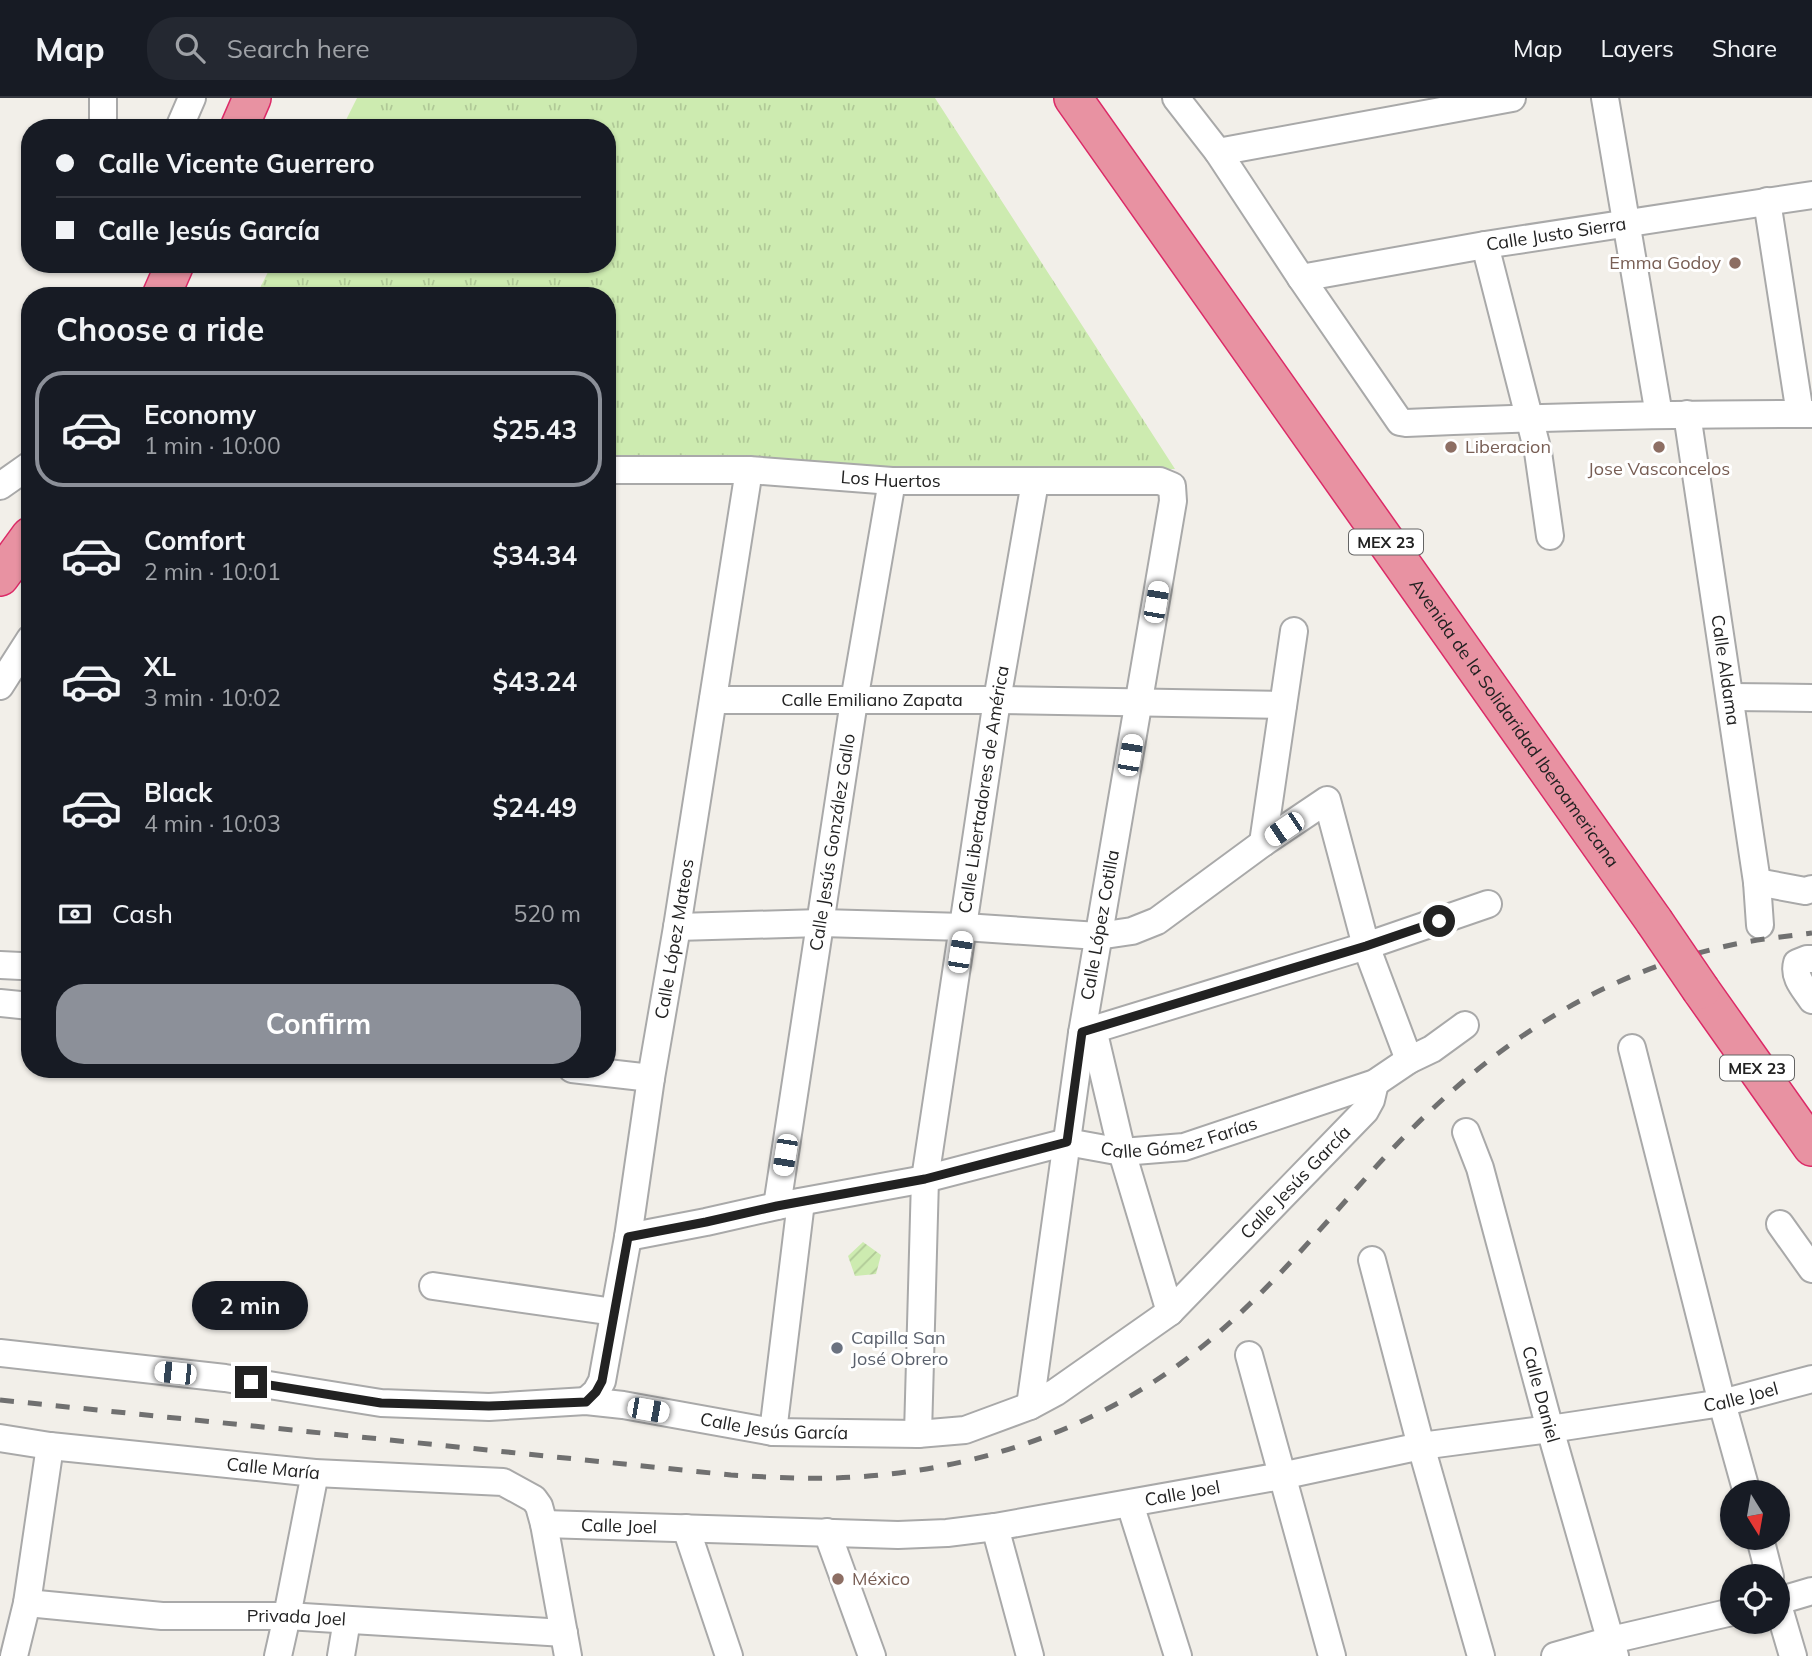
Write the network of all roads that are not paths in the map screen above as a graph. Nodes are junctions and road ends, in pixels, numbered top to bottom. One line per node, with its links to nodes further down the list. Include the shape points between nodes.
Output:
1 (103, 98): 8 (street)
2 (192, 98): 9 (street)
3 (253, 98): 10 (highway)
4 (1073, 98): 64 (highway, Avenida de la Solidaridad Iberoamericana / MEX 23, bridge)
5 (1176, 98): 11 (street)
6 (1512, 98): 11 (street)
7 (1605, 98): 14 (street)
8 (103, 119)
9 (183, 119)
10 (243, 119)
11 (1218, 152): 16 (street)
12 (1812, 195): 13 (street, Calle Justo Sierra)
13 (1767, 201): 14 (street, Calle Justo Sierra); 18 (street)
14 (1626, 224): 15 (street, Calle Justo Sierra); 19 (street)
15 (1485, 246): 16 (street, Calle Justo Sierra); 20 (street)
16 (1301, 278): 20 (street, via 1401,422)
17 (1687, 414): 18 (street); 19 (street); 34 (street, Calle Aldama)
18 (1806, 414)
19 (1659, 415): 20 (street)
20 (1528, 418): 28 (street, via 1538,452)
21 (616, 470): 22 (street, Los Huertos)
22 (749, 470): 24 (street, Los Huertos); 36 (street, Calle López Mateos)
23 (21, 471): 26 (street)
24 (892, 481): 25 (street, Los Huertos); 38 (street, Calle Jesús González Gallo)
25 (1035, 482): 27 (street, Los Huertos, via 1160,481); 37 (street, Calle Libertadores de América)
26 (0, 486)
27 (1171, 486): 39 (street, Calle López Cotilla, via 1173,501)
28 (1550, 536)
29 (21, 549): 30 (highway)
30 (0, 578)
31 (1294, 631): 40 (street)
32 (21, 653): 33 (street)
33 (0, 686)
34 (1730, 697): 35 (street); 42 (street, Calle Aldama)
35 (1812, 698)
36 (713, 700): 38 (street, Calle Emiliano Zapata); 47 (street, Calle López Mateos)
37 (997, 700): 38 (street, Calle Emiliano Zapata); 39 (street, Calle Emiliano Zapata); 48 (street, Calle Libertadores de América)
38 (854, 701): 45 (street, Calle Jesús González Gallo)
39 (1139, 703): 40 (street, Calle Emiliano Zapata); 49 (street, Calle López Cotilla)
40 (1283, 705): 41 (street)
41 (1263, 843): 49 (street, via 1157,921 1132,931); 50 (street, via 1327,800)
42 (1758, 882): 43 (street); 46 (street, Calle Aldama)
43 (1812, 889)
44 (1488, 904): 50 (street)
45 (821, 923): 47 (street); 48 (street); 67 (street, Calle Jesús González Gallo)
46 (1760, 925)
47 (677, 927): 60 (street, Calle López Mateos)
48 (964, 927): 49 (street); 66 (street, Calle Libertadores de América)
49 (1098, 936): 56 (street, Calle López Cotilla)
50 (1366, 946): 56 (street); 58 (street)
51 (1805, 961): 52 (street, via 1796,970 1797,977)
52 (1812, 1000)
53 (0, 1003): 54 (street)
54 (21, 1005)
55 (1465, 1025): 58 (street, Calle Gómez Farías)
56 (1088, 1031): 63 (street, Calle López Cotilla); 65 (street)
57 (1632, 1048): 79 (street)
58 (1409, 1060): 61 (street, Calle Gómez Farías)
59 (616, 1074): 60 (street)
60 (651, 1078): 69 (street, Calle López Mateos)
61 (1374, 1083): 65 (street, Calle Gómez Farías, via 1184,1147); 74 (street, Calle Jesús García, via 1366,1111)
62 (1466, 1132): 81 (street, Calle Daniel, via 1480,1168)
63 (1067, 1142): 65 (street, Calle Gómez Farías); 66 (street, Calle Gómez Farías); 80 (street, Calle López Cotilla)
64 (1812, 1147)
65 (1122, 1152): 74 (street)
66 (925, 1179): 67 (street, Calle Gómez Farías); 83 (street, Calle Libertadores de América)
67 (789, 1204): 69 (street, Calle Gómez Farías); 82 (street, Calle Jesús González Gallo)
68 (1780, 1224): 71 (street)
69 (628, 1237): 73 (street, Calle López Mateos)
70 (1372, 1260): 86 (street)
71 (1812, 1269)
72 (433, 1286): 73 (street)
73 (614, 1312): 78 (street, Calle López Mateos, via 602,1381)
74 (1170, 1312): 80 (street, Calle Jesús García)
75 (0, 1353): 78 (street, Calle Jesús García, via 225,1378 381,1403 489,1406)
76 (1249, 1355): 88 (street)
77 (1812, 1379): 79 (street, Calle Joel)
78 (586, 1402): 82 (street, Calle Jesús García)
79 (1723, 1403): 81 (street, Calle Joel); 89 (street)
80 (1030, 1406): 83 (street, Calle Jesús García, via 965,1430)
81 (1550, 1429): 86 (street, Calle Joel); 103 (street, Calle Daniel)
82 (773, 1432): 83 (street, Calle Jesús García)
83 (918, 1434)
84 (0, 1438): 85 (street, Calle María)
85 (50, 1446): 87 (street, Calle María); 97 (street)
86 (1421, 1446): 88 (street, Calle Joel); 112 (street)
87 (315, 1473): 91 (street, Calle María, via 503,1482 534,1499); 98 (street)
88 (1281, 1476): 90 (street, Calle Joel); 111 (street)
89 (1744, 1480)
90 (1130, 1504): 92 (street, Calle Joel); 110 (street)
91 (542, 1515): 93 (street, Calle Joel); 102 (street)
92 (995, 1527): 94 (street, Calle Joel, via 923,1534); 109 (street)
93 (686, 1528): 94 (street, Calle Joel); 107 (street)
94 (827, 1532): 108 (street)
95 (1812, 1591): 96 (street)
96 (1790, 1599)
97 (27, 1603): 98 (street, Privada Joel, via 162,1616); 104 (street)
98 (287, 1616): 100 (street, Privada Joel); 105 (street)
99 (1720, 1616): 103 (street)
100 (347, 1620): 102 (street, Privada Joel); 106 (street)
101 (1787, 1634): 114 (street)
102 (566, 1644)
103 (1613, 1648): 113 (street)
104 (14, 1656)
105 (278, 1656)
106 (341, 1656)
107 (729, 1656)
108 (872, 1656)
109 (1030, 1656)
110 (1178, 1656)
111 (1332, 1656)
112 (1481, 1656)
113 (1555, 1656)
114 (1793, 1656)

